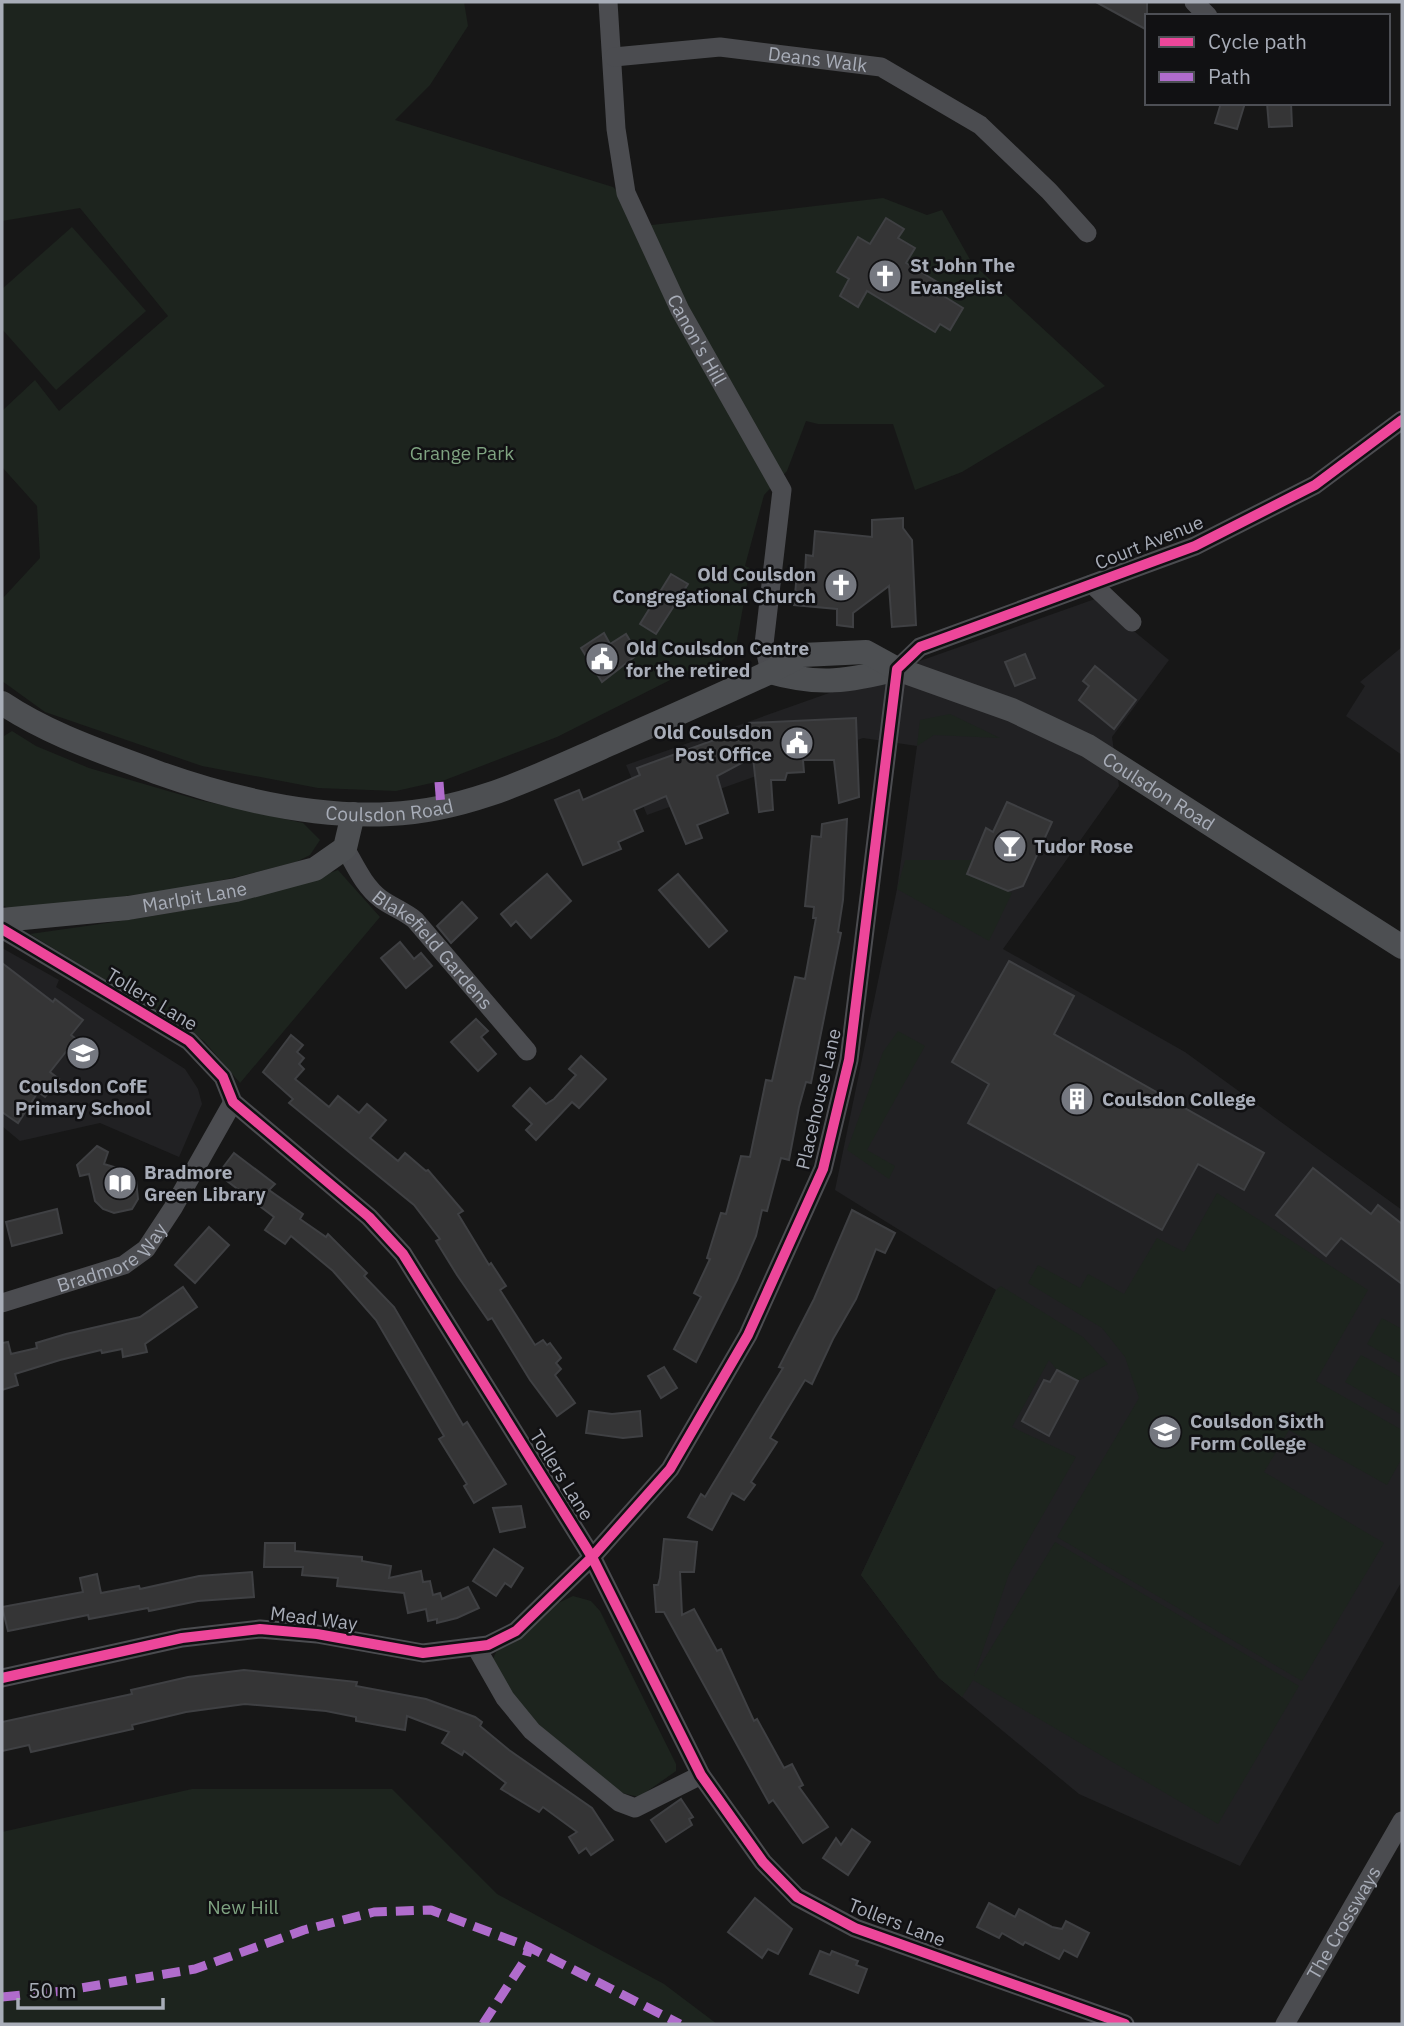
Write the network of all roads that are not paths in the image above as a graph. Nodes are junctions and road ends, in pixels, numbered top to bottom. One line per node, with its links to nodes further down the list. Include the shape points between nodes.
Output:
1 (608, 2): 2 (street, Canon's Hill)
2 (614, 57): 3 (street, Deans Walk, via 720,47 881,67 979,125); 8 (street, Canon's Hill, via 616,129 626,193 680,310 782,490 764,644)
3 (1087, 233)
4 (1402, 420): 5 (street, Court Avenue, via 1315,485 1195,546)
5 (1092, 584): 6 (street, Court Avenue); 7 (street, Court Avenue, via 920,648)
6 (1132, 622)
7 (897, 669): 8 (main road, Coulsdon Road, via 866,652 802,654); 14 (main road, Coulsdon Road, via 1012,710 1088,746); 18 (street, Placehouse Lane, via 849,1060 823,1169 748,1335 670,1469)
8 (770, 672): 10 (main road, Coulsdon Road, via 484,797 392,814)
9 (2, 703): 10 (main road, Coulsdon Road, via 47,730 188,783 281,805)
10 (352, 814): 11 (main road)
11 (345, 848): 12 (main road, Marlpit Lane, via 315,869 236,890 128,908); 15 (street, Blakefield Gardens, via 366,885 415,920)
12 (2, 920)
13 (2, 929): 16 (street, Tollers Lane, via 189,1041 223,1077)
14 (1402, 947)
15 (527, 1051)
16 (233, 1102): 17 (street, Bradmore Way, via 146,1249 124,1265); 18 (street, Tollers Lane, via 369,1217 403,1254)
17 (2, 1303)
18 (592, 1557): 19 (street, Mead Way, via 516,1631); 21 (street, Tollers Lane)
19 (476, 1647): 20 (street, Mead Way, via 423,1653 260,1629 182,1638); 21 (street, via 505,1698 532,1731 619,1802 635,1808)
20 (2, 1678)
21 (701, 1775): 23 (street, Tollers Lane, via 763,1862 797,1897 855,1928)
22 (1402, 1821): 24 (street, The Crossways)
23 (1125, 2024)
24 (1285, 2024)

